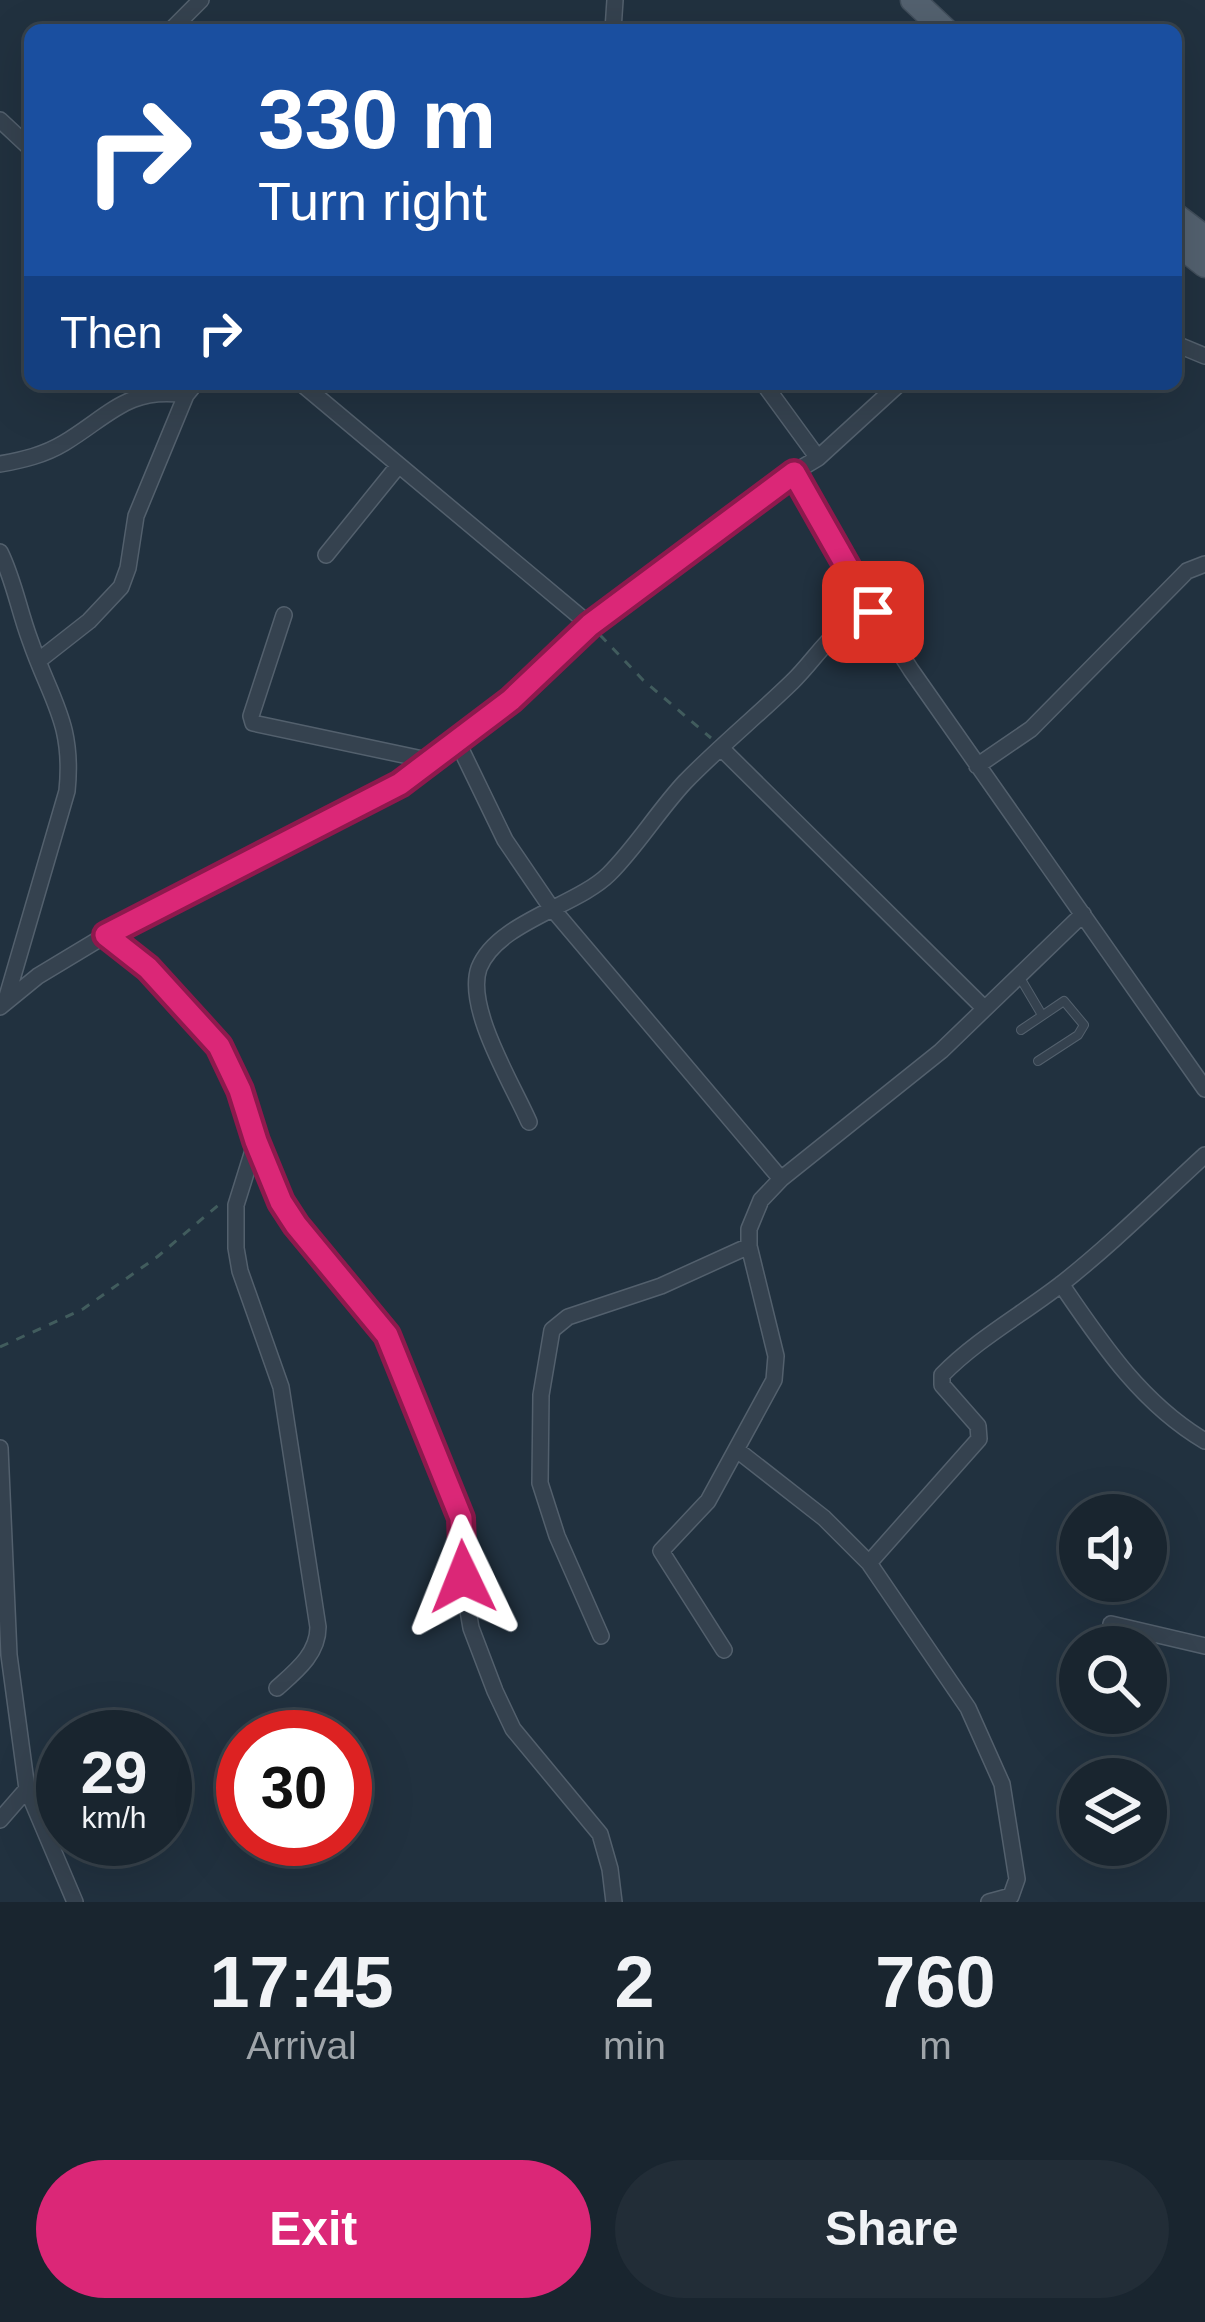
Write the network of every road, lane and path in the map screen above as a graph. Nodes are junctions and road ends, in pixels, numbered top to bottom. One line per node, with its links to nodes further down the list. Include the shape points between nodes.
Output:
1 (201, 0): 3 (street)
2 (913, 0): 4 (main road)
3 (177, 24)
4 (939, 24)
5 (0, 120): 6 (street)
6 (24, 142)
7 (190, 390): 12 (street, via 138,397 61,446); 21 (street, via 136,515 121,587)
8 (309, 390): 13 (street)
9 (768, 390): 11 (street)
10 (892, 390): 11 (street)
11 (818, 458): 14 (street)
12 (0, 464)
13 (398, 466): 16 (street); 20 (street)
14 (794, 473): 18 (street); 20 (street)
15 (0, 552): 21 (street)
16 (326, 555)
17 (1205, 564): 25 (street, via 1187,571 1031,729)
18 (873, 612): 23 (street, via 839,628); 25 (street)
19 (284, 615): 24 (street, via 253,723)
20 (590, 625): 22 (street); 23 (path)
21 (38, 662): 30 (street, via 65,724 67,791)
22 (458, 743): 24 (street); 26 (street)
23 (721, 748): 26 (street, via 604,879); 31 (street)
24 (433, 761): 28 (street, via 375,799)
25 (977, 766): 27 (street)
26 (550, 906): 36 (street, via 486,956 476,980 483,1019); 39 (street)
27 (1083, 914): 29 (street); 35 (street)
28 (106, 935): 30 (street); 37 (street, via 219,1046)
29 (1018, 975): 31 (street); 32 (lane)
30 (3, 1005)
31 (984, 1007): 39 (street)
32 (1042, 1016): 33 (lane); 34 (lane, via 1066,1001 1084,1028)
33 (1021, 1030)
34 (1037, 1061)
35 (1205, 1090)
36 (529, 1122)
37 (256, 1141): 40 (street); 56 (street, via 296,1225 376,1319 399,1360 461,1518 471,1628 495,1691 513,1729 600,1834)
38 (1205, 1155): 42 (street)
39 (781, 1179): 41 (street, via 754,1214)
40 (242, 1186): 43 (path, via 83,1309); 52 (street, via 236,1248 281,1387 318,1627 311,1653)
41 (749, 1246): 46 (street, via 776,1370); 49 (street, via 552,1330 540,1483)
42 (1061, 1284): 44 (street, via 1132,1382); 47 (street, via 942,1375 979,1439)
43 (0, 1348)
44 (1205, 1441)
45 (0, 1448): 53 (street, via 9,1655)
46 (737, 1450): 47 (street); 51 (street, via 698,1514 661,1551)
47 (869, 1563): 57 (street, via 968,1708 996,1766 1017,1887)
48 (1111, 1624): 50 (street)
49 (601, 1636)
50 (1205, 1646)
51 (724, 1650)
52 (277, 1688)
53 (27, 1789): 54 (street); 55 (street)
54 (0, 1820)
55 (75, 1902)
56 (614, 1902)
57 (989, 1902)

